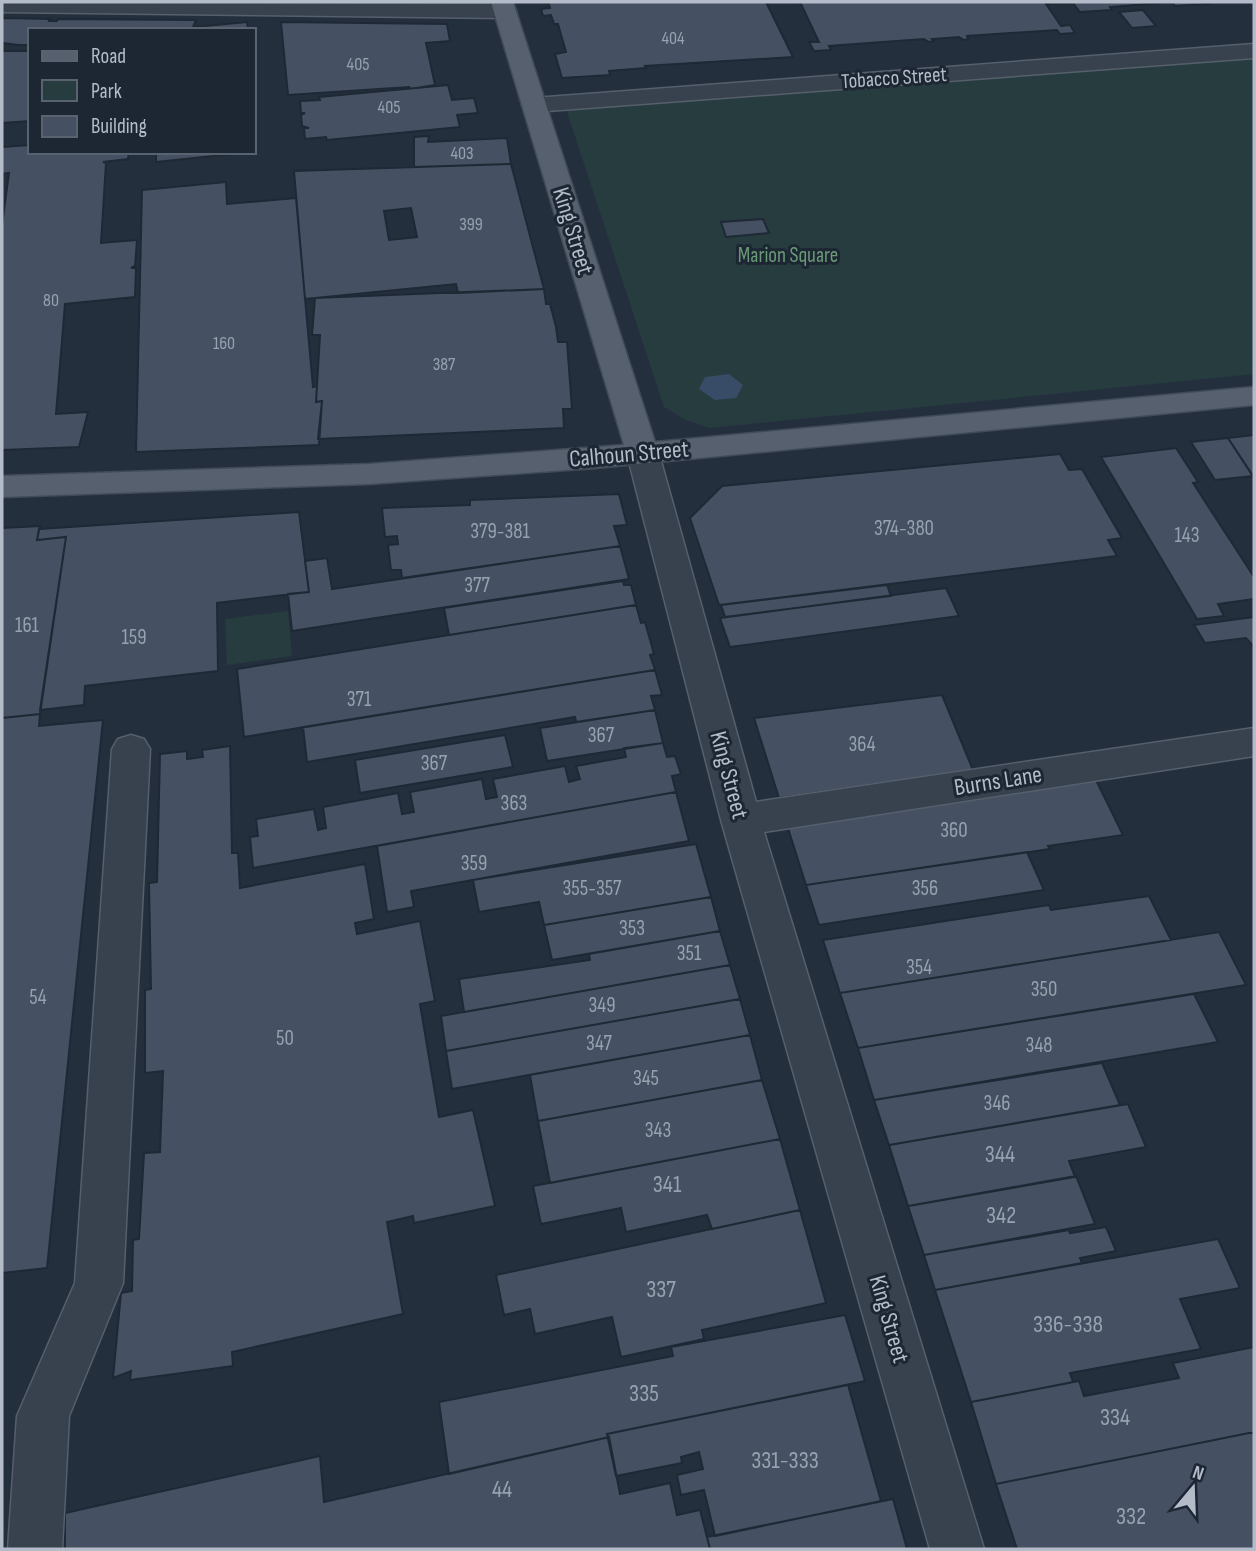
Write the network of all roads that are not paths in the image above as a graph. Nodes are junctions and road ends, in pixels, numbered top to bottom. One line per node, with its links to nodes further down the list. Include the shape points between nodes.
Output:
1 (2, 5): 2 (street)
2 (503, 7): 4 (main road, King Street)
3 (1254, 51): 4 (street, Tobacco Street)
4 (534, 105): 6 (main road, King Street)
5 (1254, 396): 6 (main road, Calhoun Street)
6 (643, 454): 7 (main road, Calhoun Street, via 369,474); 10 (street, King Street)
7 (2, 487)
8 (1254, 742): 10 (street, Burns Lane)
9 (131, 749): 11 (street, via 99,1283 43,1416)
10 (741, 820): 12 (street, King Street)
11 (35, 1549)
12 (957, 1549)

